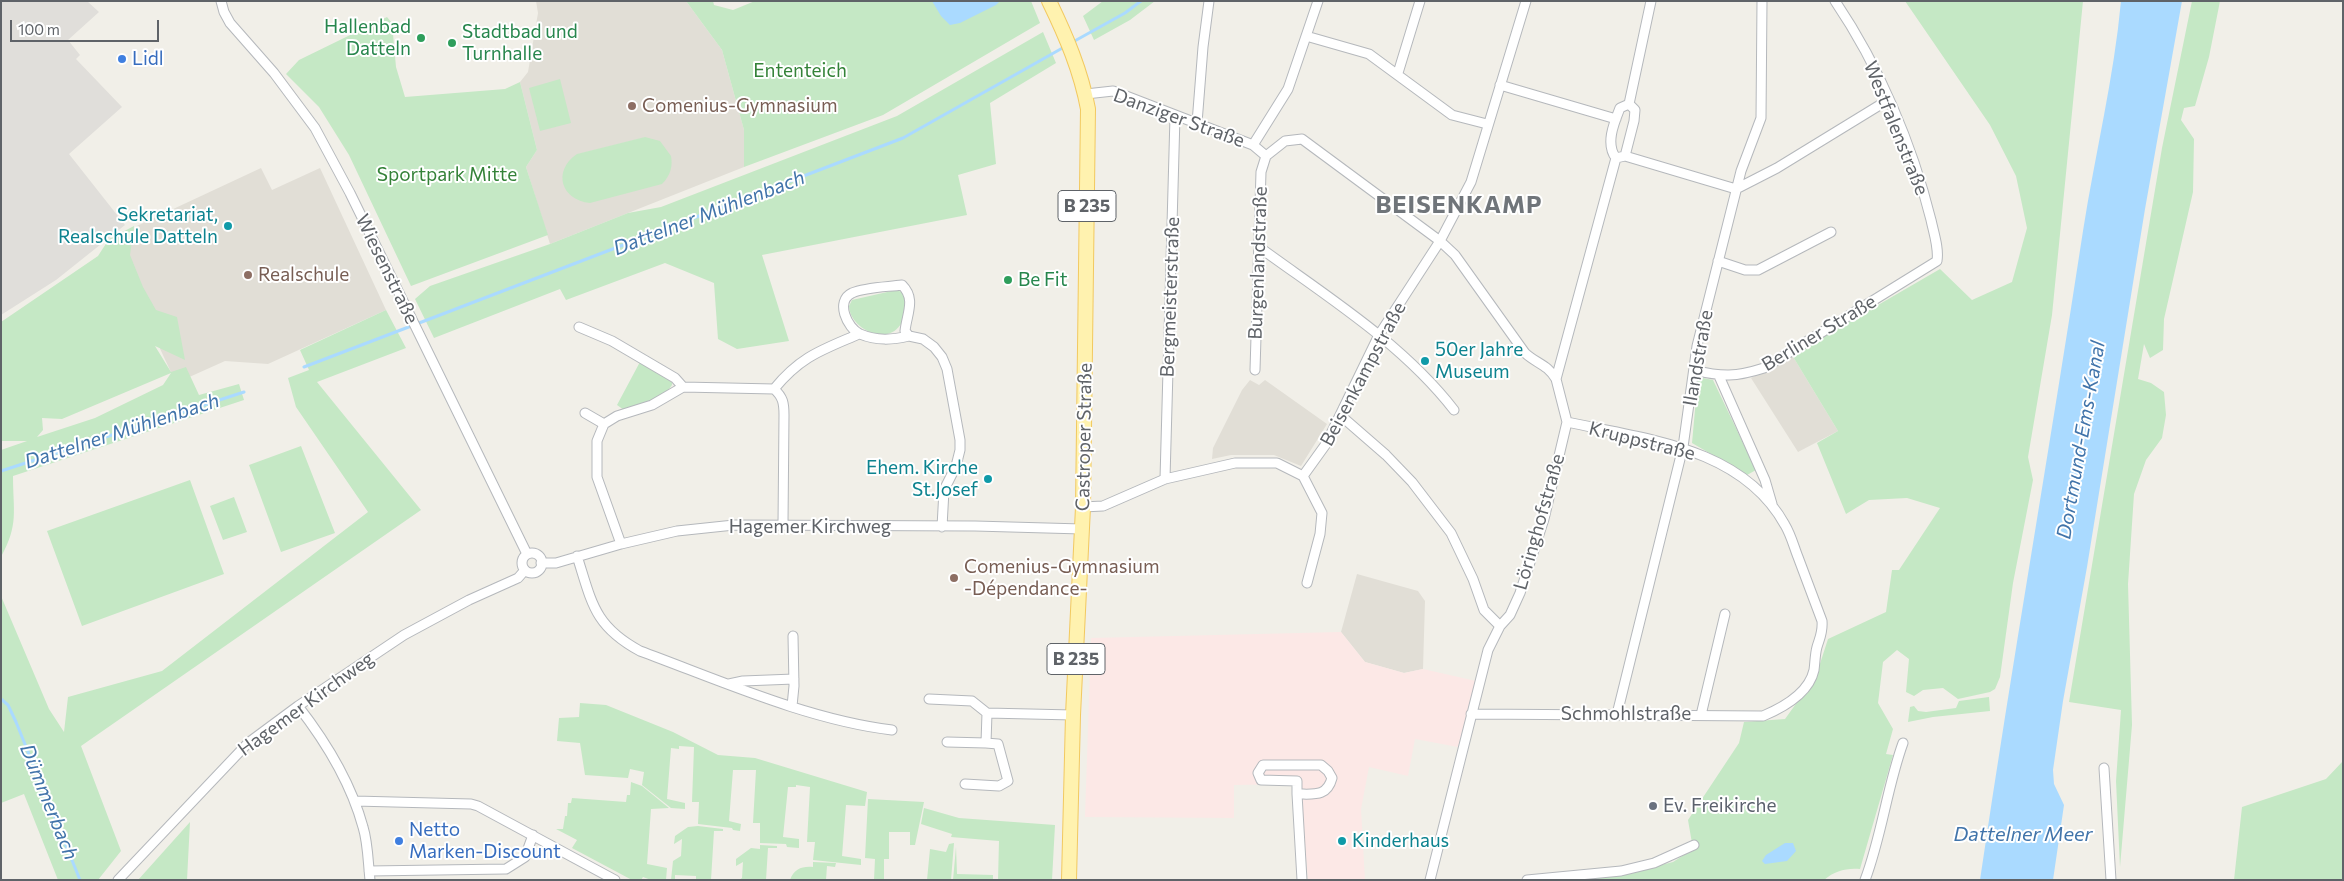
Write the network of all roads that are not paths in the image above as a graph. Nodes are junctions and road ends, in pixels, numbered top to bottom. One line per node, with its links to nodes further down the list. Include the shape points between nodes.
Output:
1 (222, 1): 53 (street, Wiesenstraße, via 224,12 234,28 274,73 315,128)
2 (1049, 1): 13 (main road, Castroper Straße / B 235, via 1072,52)
3 (1210, 1): 18 (street)
4 (1318, 1): 10 (street)
5 (1420, 1): 11 (street)
6 (1526, 1): 12 (street, Beisenkampstraße)
7 (1651, 1): 15 (street, Löringhofstraße)
8 (1762, 1): 23 (street, Ilandstraße, via 1761,118)
9 (1835, 1): 14 (street, Westfalenstraße, via 1869,59)
10 (1306, 36): 11 (street, via 1369,54); 20 (street, via 1288,89)
11 (1398, 73): 19 (street, via 1452,115)
12 (1500, 85): 17 (street); 19 (street, Beisenkampstraße)
13 (1086, 94): 16 (street, Danziger Straße, via 1113,91); 48 (main road, Castroper Straße / B 235)
14 (1888, 100): 23 (street, via 1777,168); 28 (street, Westfalenstraße, via 1927,205)
15 (1629, 104): 17 (street, Löringhofstraße, via 1620,108); 22 (street, Löringhofstraße, via 1635,110 1634,122)
16 (1175, 116): 18 (street, Danziger Straße); 46 (street, Bergmeisterstraße)
17 (1616, 119): 22 (street, Löringhofstraße, via 1610,151)
18 (1197, 123): 20 (street, Danziger Straße)
19 (1487, 124): 25 (street, Beisenkampstraße, via 1471,182)
20 (1253, 144): 21 (street, Danziger Straße)
21 (1266, 156): 25 (street, Danziger Straße, via 1285,141 1302,139); 26 (street, Burgenlandstraße, via 1261,172)
22 (1620, 157): 23 (street); 36 (street, Löringhofstraße)
23 (1736, 189): 27 (street, Ilandstraße)
24 (1830, 232): 27 (street, via 1758,270 1745,270)
25 (1440, 241): 31 (street, Beisenkampstraße); 36 (street, Danziger Straße, via 1455,255 1525,353 1549,368)
26 (1259, 247): 31 (street); 33 (street, Burgenlandstraße)
27 (1718, 261): 34 (street, Ilandstraße)
28 (1937, 261): 35 (street, Berliner Straße, via 1764,368 1740,376)
29 (579, 327): 37 (street, via 612,341 676,378)
30 (859, 334): 32 (street, via 882,340); 32 (street, via 843,312 847,298 858,292 902,285 909,292 911,302 905,330); 38 (street, via 812,355 790,369)
31 (1379, 335): 39 (street, via 1440,391); 41 (street, Beisenkampstraße)
32 (909, 336): 50 (street, via 923,339 942,357 960,440 956,466 944,490)
33 (1255, 370)
34 (1694, 370): 35 (street, Berliner Straße); 44 (street, Ilandstraße)
35 (1720, 376): 47 (street, via 1765,480)
36 (1556, 379): 42 (street, Löringhofstraße)
37 (683, 387): 38 (street); 43 (street, via 652,405 617,416)
38 (774, 389): 49 (street, via 784,402)
39 (1454, 410)
40 (585, 412): 43 (street)
41 (1340, 415): 45 (street, Beisenkampstraße, via 1326,444); 59 (street, via 1412,482 1450,533 1484,610)
42 (1567, 422): 44 (street, Kruppstraße); 59 (street, Löringhofstraße, via 1544,519 1523,583 1510,616)
43 (604, 424): 52 (street, via 596,441 597,477)
44 (1683, 447): 47 (street, Kruppstraße, via 1718,461 1748,481); 69 (street, Ilandstraße)
45 (1304, 476): 46 (street, via 1277,463 1235,463); 57 (street, via 1322,513)
46 (1165, 479): 48 (street, via 1103,506)
47 (1773, 507): 66 (street, Kruppstraße, via 1786,526 1822,621 1823,632 1806,686)
48 (1083, 508): 51 (main road, Castroper Straße / B 235)
49 (783, 524): 50 (street, Hagemer Kirchweg); 52 (street, Hagemer Kirchweg, via 678,531)
50 (942, 527): 51 (street, Hagemer Kirchweg)
51 (1082, 529): 71 (main road, Castroper Straße / B 235)
52 (621, 544): 54 (street, Hagemer Kirchweg)
53 (527, 554): 55 (street, via 537,555); 56 (street, via 522,562)
54 (577, 556): 55 (street, Hagemer Kirchweg, via 556,563); 62 (street, via 591,600 604,625 620,640 640,651)
55 (542, 563): 56 (street, Hagemer Kirchweg, via 539,570)
56 (526, 570): 64 (street, Hagemer Kirchweg, via 518,578 404,635)
57 (1307, 583)
58 (1725, 614): 70 (street)
59 (1500, 626): 68 (street, Löringhofstraße, via 1488,650)
60 (793, 636): 61 (street)
61 (794, 680): 62 (street); 65 (street)
62 (729, 684): 65 (street)
63 (929, 699): 67 (street, via 972,701)
64 (298, 706): 79 (street, via 336,761); 83 (street, Hagemer Kirchweg, via 238,752)
65 (792, 706): 72 (street, via 857,726)
66 (1780, 709): 70 (street, Schmohlstraße, via 1763,716)
67 (987, 713): 71 (street); 74 (street)
68 (1471, 714): 69 (street, Schmohlstraße); 87 (street, Löringhofstraße)
69 (1617, 714): 70 (street, Schmohlstraße)
70 (1701, 714)
71 (1073, 715): 85 (main road, Castroper Straße / B 235)
72 (892, 730)
73 (947, 742): 74 (street)
74 (986, 743): 77 (street, via 998,744 1008,781 999,786)
75 (1904, 743): 89 (street)
76 (2104, 768): 90 (street)
77 (965, 784)
78 (1297, 794): 78 (street, via 1296,781 1261,780 1258,772 1263,765 1320,765 1328,771 1332,778 1329,788 1321,794); 86 (street)
79 (355, 801): 80 (street, via 471,804); 82 (street, via 364,828)
80 (533, 835): 82 (street, via 525,857 506,869); 84 (street)
81 (1694, 845): 88 (street, via 1654,863 1621,871)
82 (369, 876)
83 (118, 880)
84 (615, 880)
85 (1068, 880)
86 (1302, 880)
87 (1430, 880)
88 (1527, 880)
89 (1865, 880)
90 (2111, 880)

